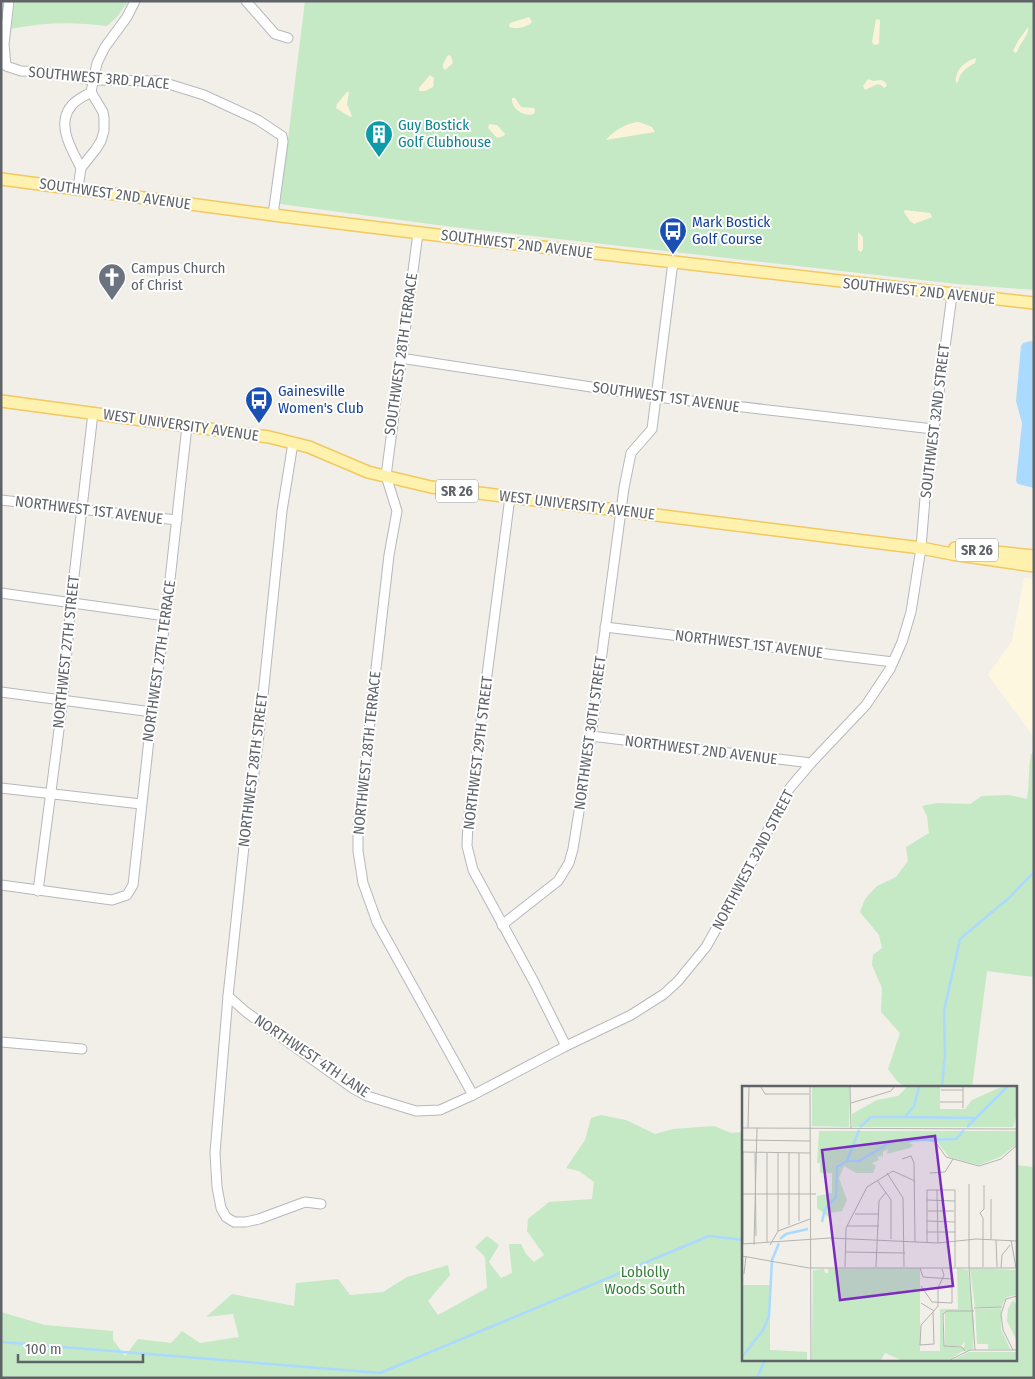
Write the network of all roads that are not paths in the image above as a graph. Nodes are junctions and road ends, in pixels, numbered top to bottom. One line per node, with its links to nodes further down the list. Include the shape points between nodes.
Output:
1 (9, 1): 5 (street, SOUTHWEST 3RD PLACE, via 4,44 6,66 21,71)
2 (135, 1): 5 (street, via 105,47 97,63)
3 (246, 1): 4 (street, via 275,34)
4 (288, 38)
5 (94, 80): 6 (street); 10 (street, SOUTHWEST 3RD PLACE, via 146,79 180,86 258,120 282,136)
6 (92, 92): 7 (street, via 104,118 104,131 99,145); 7 (street, via 72,105 66,119 67,140)
7 (81, 168): 9 (street)
8 (1, 178): 9 (main road, SOUTHWEST 2ND AVENUE)
9 (78, 188): 10 (main road, SOUTHWEST 2ND AVENUE)
10 (273, 215): 11 (main road, SOUTHWEST 2ND AVENUE)
11 (418, 233): 12 (main road, SOUTHWEST 2ND AVENUE); 15 (street, SOUTHWEST 28TH TERRACE)
12 (673, 262): 13 (main road, SOUTHWEST 2ND AVENUE); 16 (street, NORTHWEST 30TH STREET)
13 (952, 294): 14 (main road, SOUTHWEST 2ND AVENUE); 20 (street, SOUTHWEST 32ND STREET)
14 (1034, 303)
15 (400, 358): 16 (street, SOUTHWEST 1ST AVENUE); 22 (street, SOUTHWEST 28TH TERRACE)
16 (657, 397): 20 (street, SOUTHWEST 1ST AVENUE); 26 (street, NORTHWEST 30TH STREET, via 652,429 631,453)
17 (1, 401): 18 (main road, WEST UNIVERSITY AVENUE / SR 26)
18 (93, 413): 19 (main road, WEST UNIVERSITY AVENUE / SR 26); 25 (street, NORTHWEST 27TH STREET)
19 (187, 426): 21 (main road, WEST UNIVERSITY AVENUE / SR 26); 27 (street, NORTHWEST 27TH TERRACE)
20 (933, 429): 28 (street, SOUTHWEST 32ND STREET)
21 (293, 443): 22 (main road, WEST UNIVERSITY AVENUE / SR 26); 47 (street, NORTHWEST 28TH STREET, via 282,511)
22 (386, 476): 23 (main road, WEST UNIVERSITY AVENUE / SR 26, via 431,487); 51 (street, NORTHWEST 28TH TERRACE, via 397,511 389,555 358,826 358,851 363,883 377,922)
23 (510, 498): 26 (main road, WEST UNIVERSITY AVENUE / SR 26); 46 (street, NORTHWEST 29TH STREET, via 467,846 473,870)
24 (1, 500): 25 (street, NORTHWEST 1ST AVENUE)
25 (82, 509): 27 (street, NORTHWEST 1ST AVENUE); 32 (street, NORTHWEST 27TH STREET)
26 (621, 510): 28 (main road, WEST UNIVERSITY AVENUE / SR 26); 34 (street, NORTHWEST 30TH STREET)
27 (177, 520): 33 (street, NORTHWEST 27TH TERRACE)
28 (921, 548): 29 (main road, WEST UNIVERSITY AVENUE / SR 26, via 952,547); 30 (main road, WEST UNIVERSITY AVENUE / SR 26); 35 (street, NORTHWEST 32ND STREET, via 911,612)
29 (1034, 556)
30 (1034, 566)
31 (1, 593): 32 (street)
32 (71, 602): 33 (street); 37 (street, NORTHWEST 27TH STREET)
33 (166, 616): 38 (street, NORTHWEST 27TH TERRACE)
34 (605, 627): 35 (street, NORTHWEST 1ST AVENUE); 39 (street, NORTHWEST 30TH STREET)
35 (893, 662): 40 (street, NORTHWEST 32ND STREET, via 866,705)
36 (1, 692): 37 (street)
37 (63, 699): 38 (street); 42 (street, NORTHWEST 27TH STREET)
38 (152, 712): 43 (street, NORTHWEST 27TH TERRACE)
39 (591, 736): 40 (street, NORTHWEST 2ND AVENUE); 46 (street, NORTHWEST 30TH STREET, via 574,849 569,862 558,881)
40 (811, 763): 49 (street, NORTHWEST 32ND STREET, via 789,789 706,947 678,981 631,1015)
41 (1, 788): 42 (street)
42 (50, 794): 43 (street); 45 (street, NORTHWEST 27TH STREET)
43 (141, 804): 45 (street, NORTHWEST 27TH TERRACE, via 133,885 127,895 112,900)
44 (1, 885): 45 (street)
45 (38, 891)
46 (502, 926): 49 (street, NORTHWEST 29TH STREET)
47 (228, 996): 51 (street, NORTHWEST 4TH LANE, via 367,1096 416,1111 440,1110); 52 (street, NORTHWEST 28TH STREET, via 214,1153 221,1208 234,1222 246,1222 305,1202)
48 (1, 1042): 50 (street)
49 (566, 1046): 51 (street, NORTHWEST 4TH LANE)
50 (82, 1050)
51 (473, 1095)
52 (321, 1204)

